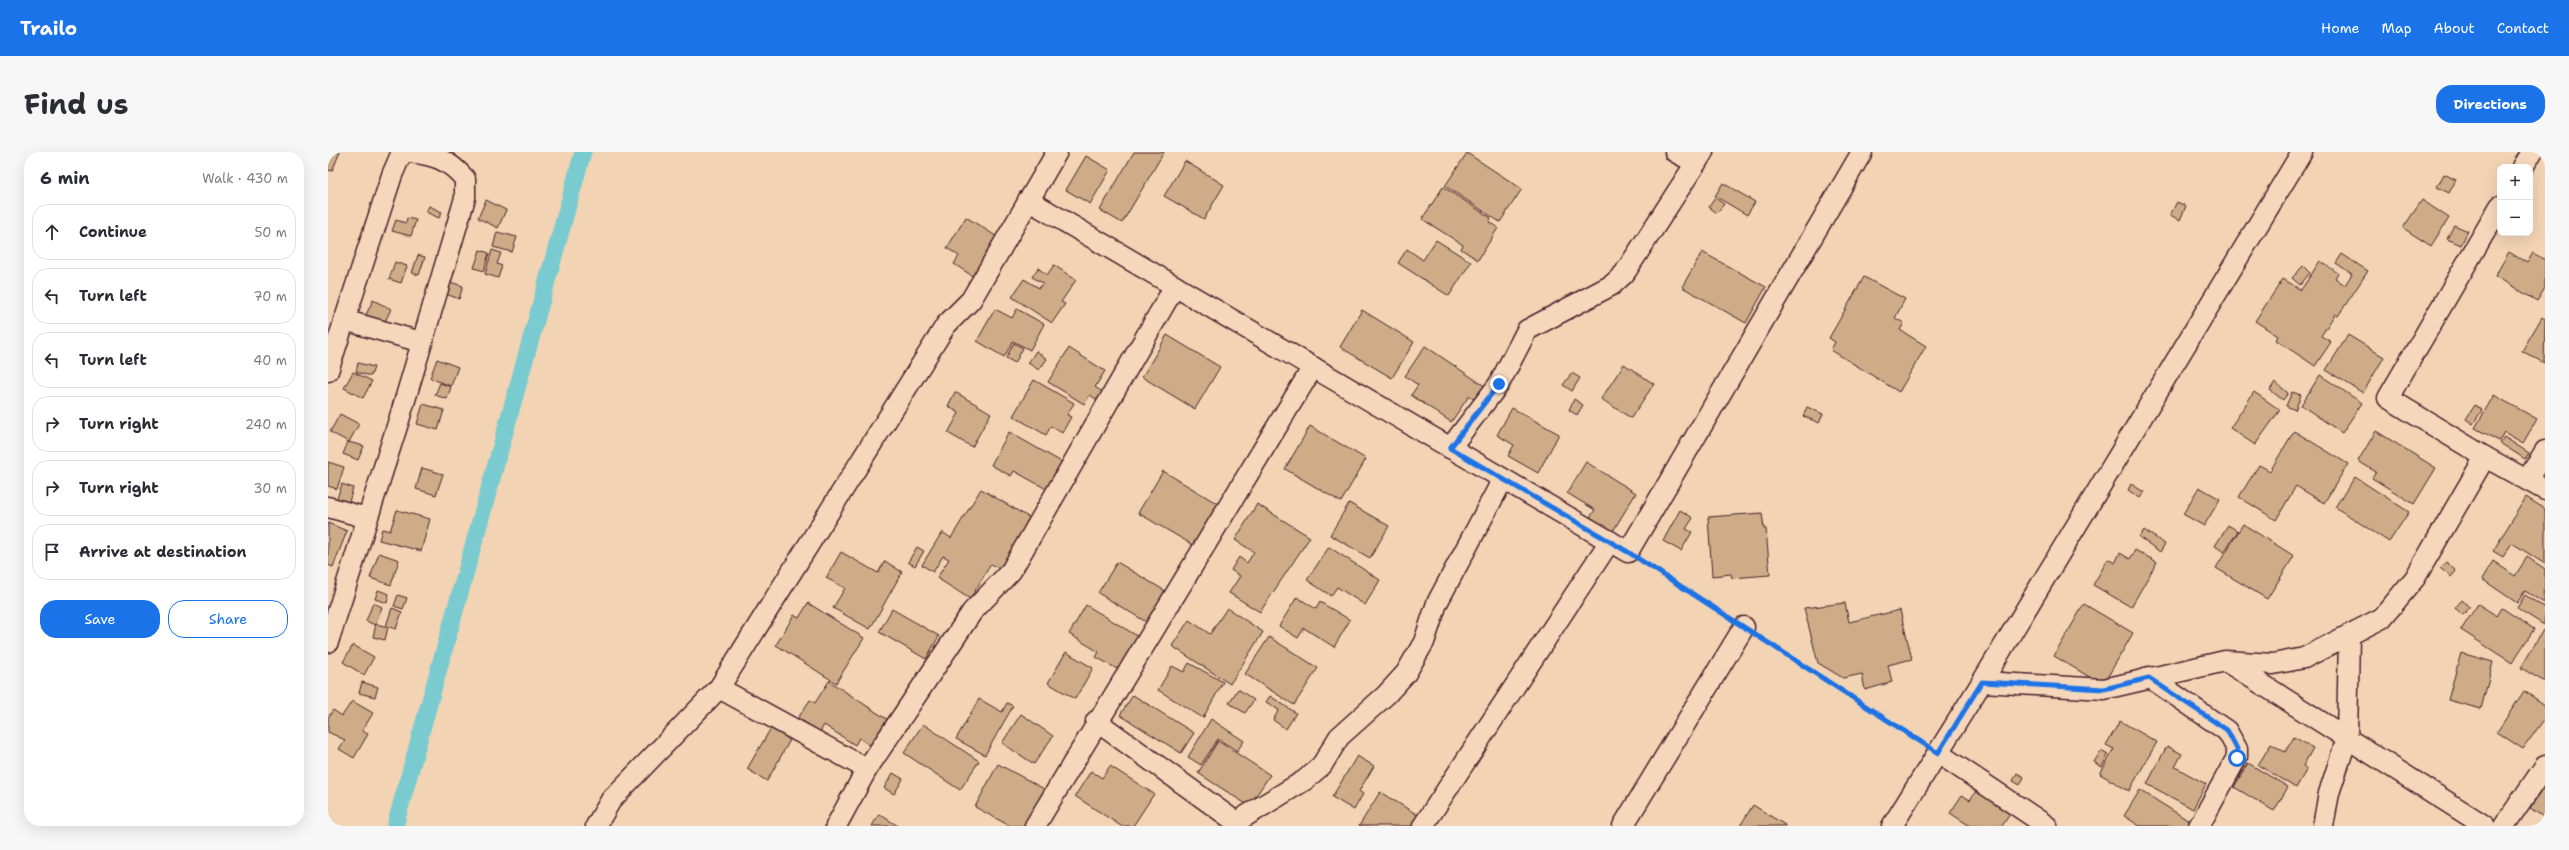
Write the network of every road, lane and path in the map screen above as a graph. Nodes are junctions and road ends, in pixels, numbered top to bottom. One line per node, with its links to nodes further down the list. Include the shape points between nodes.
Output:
1 (402, 152): 13 (street)
2 (410, 152): 14 (street, via 453,165 465,179 465,198)
3 (1057, 152): 10 (street)
4 (1675, 152): 8 (street)
5 (1862, 152): 26 (street)
6 (2302, 152): 32 (street)
7 (2532, 152): 9 (street)
8 (1699, 158): 17 (street, via 1624,274 1612,286 1527,330 1499,384)
9 (2525, 164)
10 (1028, 200): 12 (street); 33 (street, via 971,300 946,325)
11 (2497, 211): 19 (street, via 2388,398)
12 (1175, 286): 15 (street); 38 (street, via 1011,571 972,612)
13 (344, 320): 14 (street); 16 (street)
14 (421, 342): 24 (street)
15 (1313, 367): 17 (street); 34 (street)
16 (328, 371)
17 (1450, 448): 20 (street)
18 (2545, 451): 21 (street)
19 (2485, 457): 21 (street); 28 (street, via 2416,578 2382,618)
20 (1503, 479): 25 (street); 34 (street, via 1437,603 1424,642 1406,672 1386,695 1339,737 1322,765 1305,780 1236,822)
21 (2527, 480): 22 (street)
22 (2545, 490)
23 (328, 507): 24 (street)
24 (367, 518): 29 (street)
25 (1610, 541): 26 (street); 42 (street)
26 (1628, 552): 27 (path)
27 (1744, 627): 36 (path); 43 (street)
28 (2349, 635): 30 (street, via 2304,658 2273,664); 35 (street)
29 (328, 642)
30 (2225, 661): 31 (street); 35 (street)
31 (2149, 678): 32 (street, via 2104,689); 46 (street, via 2227,730 2237,749 2237,758)
32 (1982, 682): 36 (street)
33 (718, 688): 38 (street); 39 (street, via 612,800)
34 (1096, 721): 41 (street)
35 (2347, 738): 47 (street); 48 (street)
36 (1938, 753): 44 (street); 45 (street)
37 (2545, 766): 49 (street)
38 (867, 769): 40 (street)
39 (596, 826)
40 (836, 826)
41 (1034, 826)
42 (1424, 826)
43 (1623, 826)
44 (1892, 826)
45 (2047, 826)
46 (2199, 826)
47 (2323, 826)
48 (2485, 826)
49 (2504, 826)

